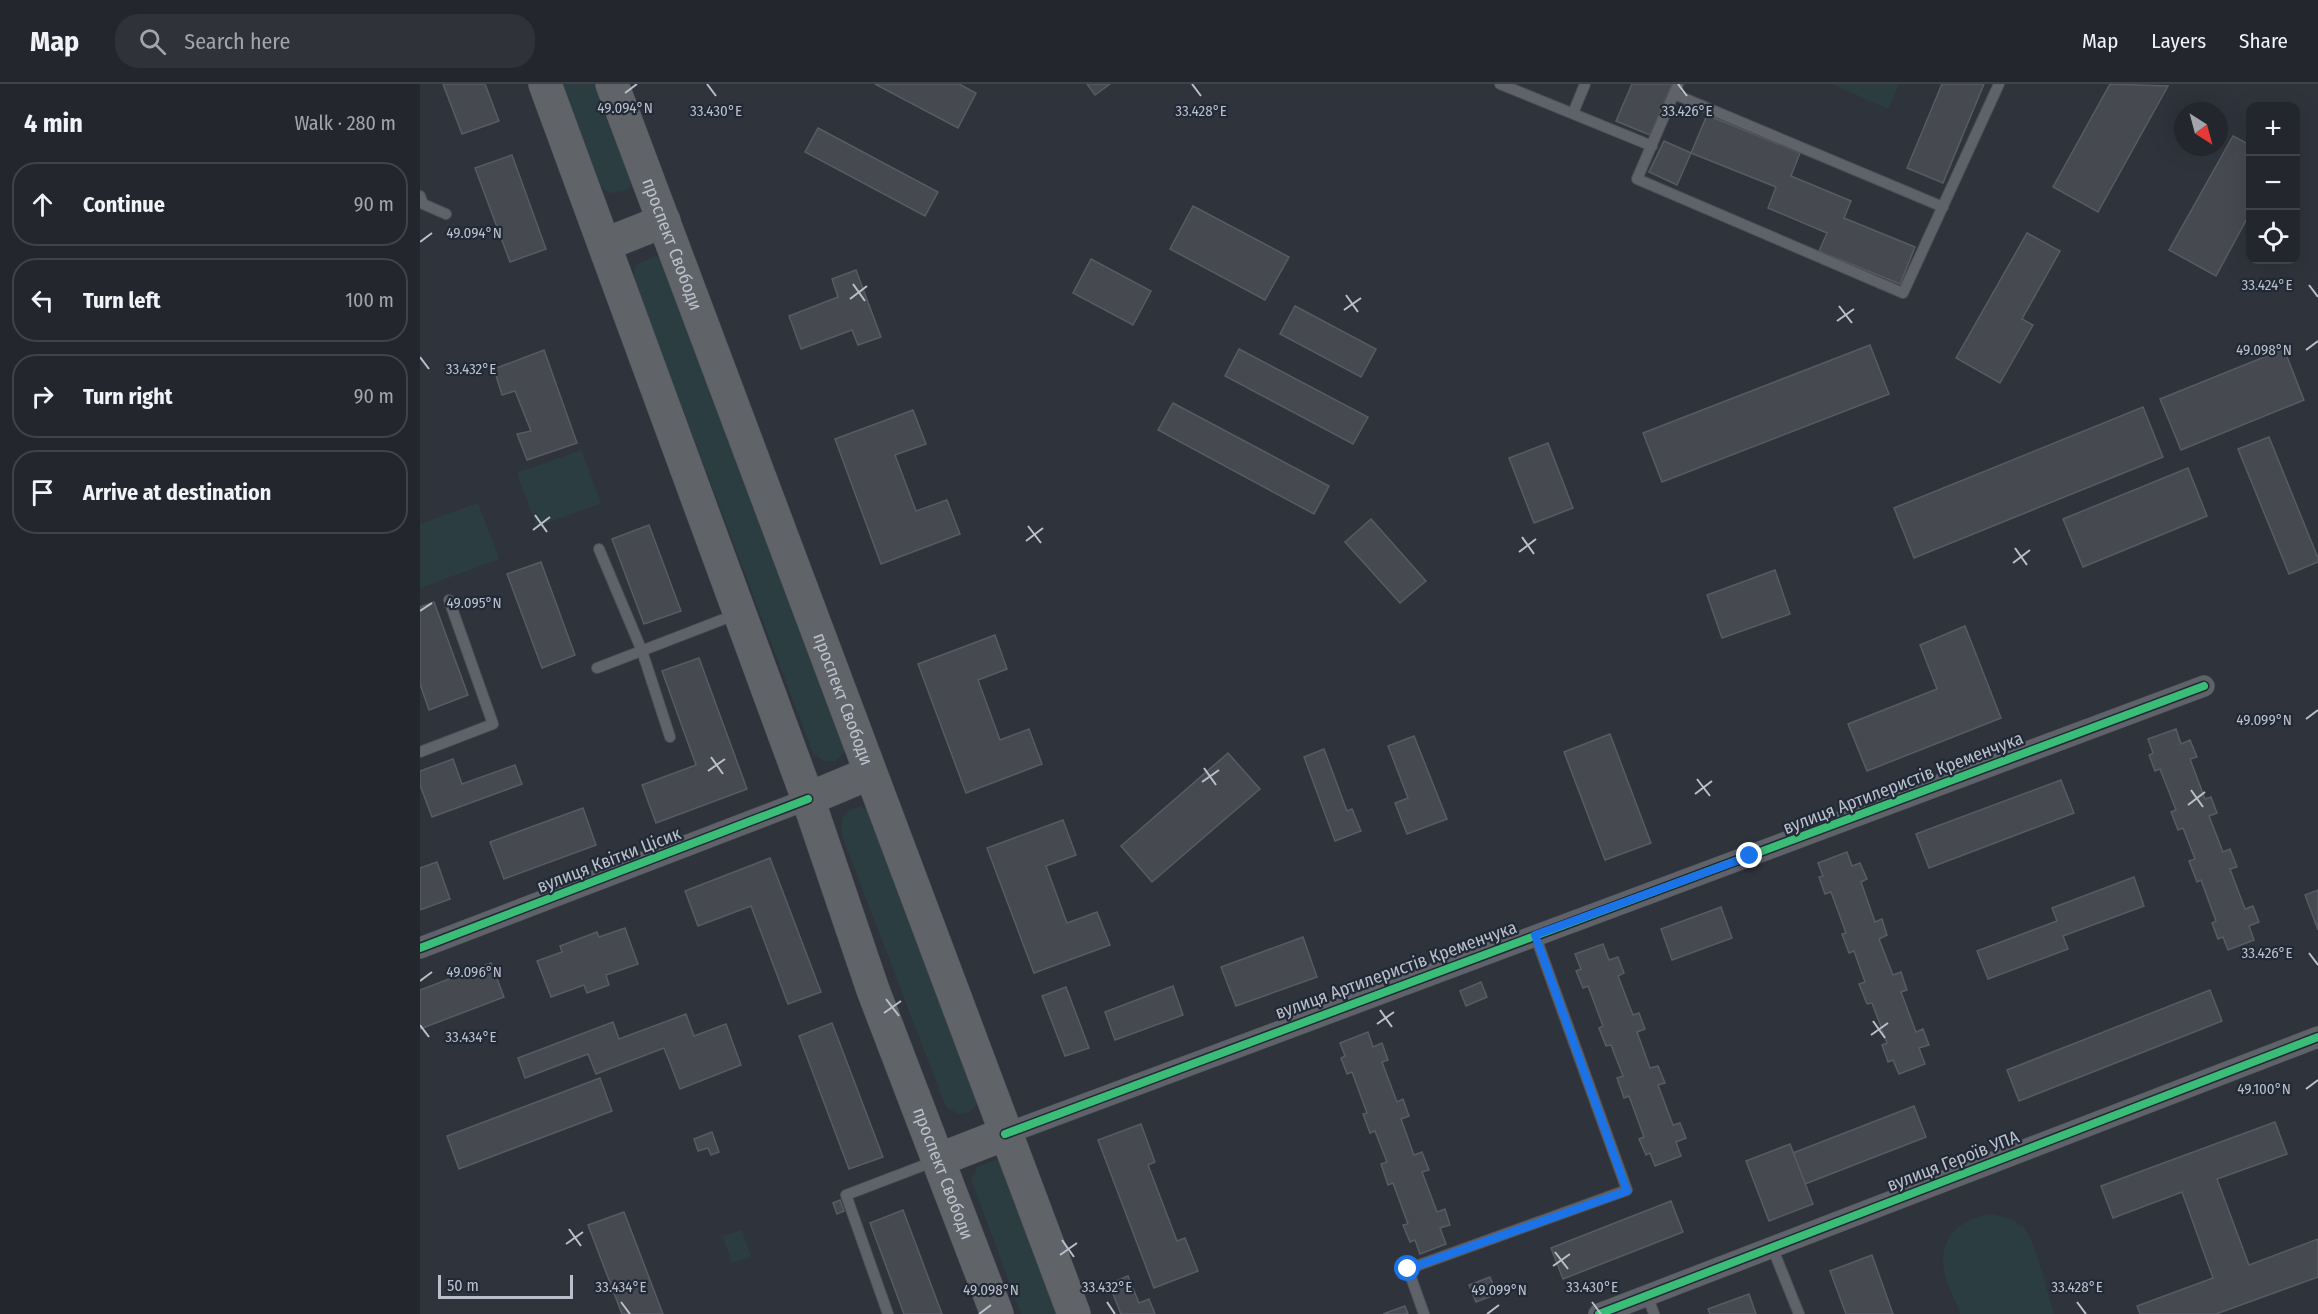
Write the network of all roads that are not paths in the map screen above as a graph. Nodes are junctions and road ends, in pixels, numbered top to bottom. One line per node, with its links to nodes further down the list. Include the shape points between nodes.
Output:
1 (545, 84): 13 (highway, проспект Свободи)
2 (612, 84): 12 (highway, проспект Свободи)
3 (1500, 84): 7 (lane)
4 (1585, 84): 7 (lane)
5 (1999, 84): 10 (lane)
6 (1676, 89): 8 (lane); 10 (lane)
7 (1573, 113): 8 (lane)
8 (1652, 146): 10 (lane, via 1637,179 1903,293)
9 (420, 196): 11 (lane, via 423,204)
10 (1943, 207)
11 (446, 214)
12 (664, 220): 13 (highway); 22 (highway, проспект Свободи)
13 (606, 244): 16 (highway, проспект Свободи)
14 (599, 549): 17 (lane)
15 (449, 600): 21 (lane, via 493,724)
16 (740, 613): 17 (lane); 23 (highway, проспект Свободи)
17 (642, 651): 18 (lane); 20 (lane)
18 (597, 668)
19 (2204, 686): 24 (street, вулиця Артилеристів Кременчука)
20 (670, 737)
21 (420, 752)
22 (870, 773): 23 (highway); 27 (highway, проспект Свободи)
23 (808, 799): 25 (street, вулиця Квітки Цісик); 28 (highway, проспект Свободи, via 873,990)
24 (1535, 935): 27 (street, вулиця Артилеристів Кременчука); 34 (lane, via 1627,1191 1408,1269)
25 (420, 948)
26 (2318, 1037): 29 (street, вулиця Героїв УПА)
27 (1005, 1134): 28 (highway); 33 (highway, проспект Свободи)
28 (938, 1160): 31 (lane, via 846,1195); 32 (highway, проспект Свободи)
29 (1772, 1247): 30 (street, вулиця Героїв УПА); 36 (lane)
30 (1651, 1305): 35 (street, вулиця Героїв УПА)
31 (888, 1314)
32 (997, 1314)
33 (1074, 1314)
34 (1424, 1314)
35 (1599, 1314)
36 (1798, 1314)

